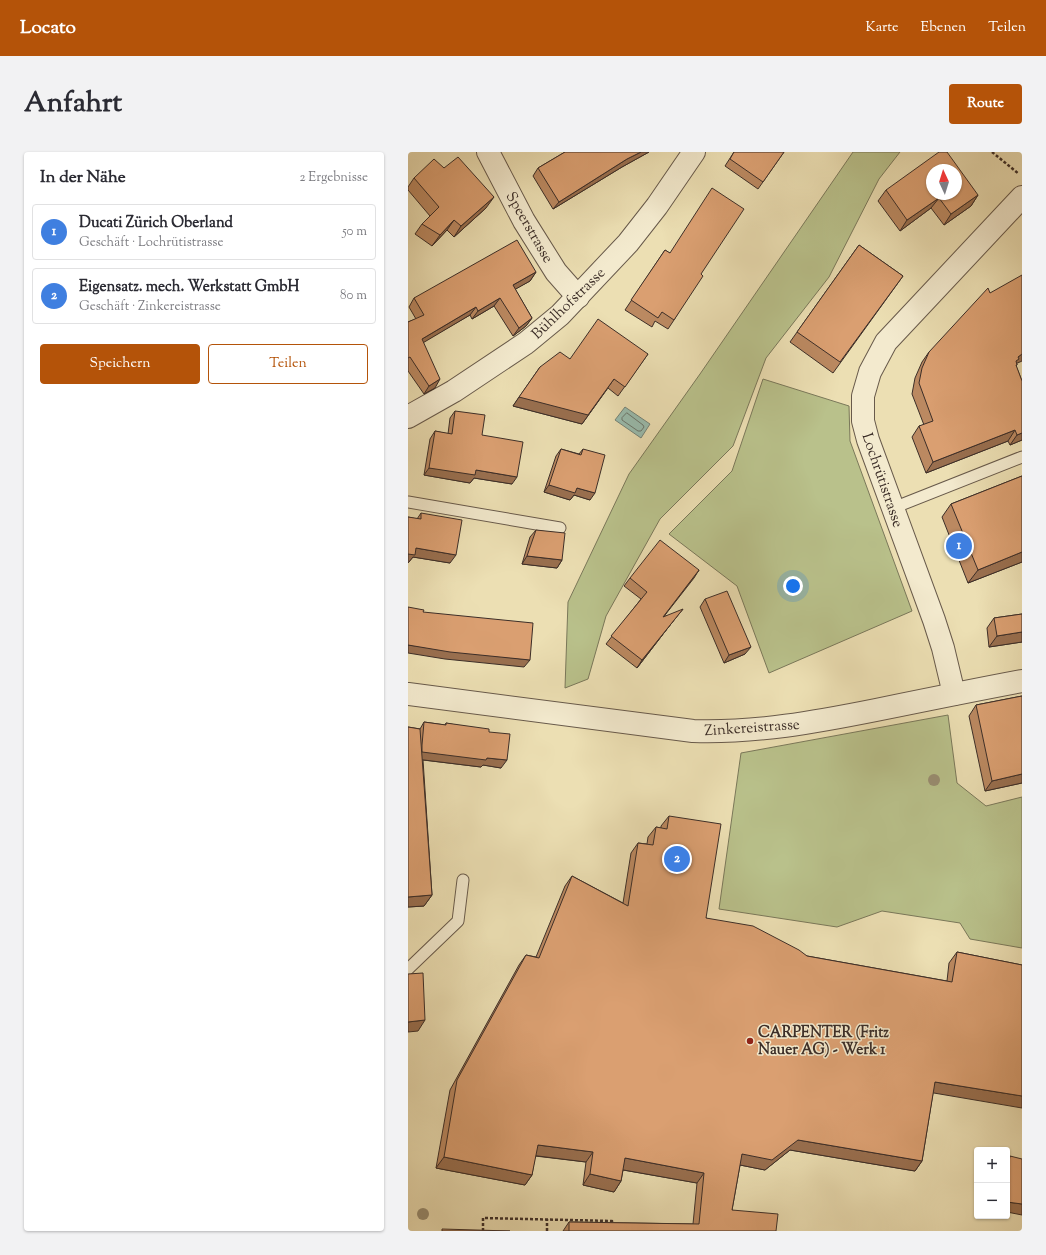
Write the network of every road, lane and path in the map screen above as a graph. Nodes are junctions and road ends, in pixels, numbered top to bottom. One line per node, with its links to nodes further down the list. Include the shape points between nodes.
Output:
1 (488, 152): 6 (street, Speerstrasse, via 524,221 556,272)
2 (694, 152): 6 (street, Bühlhofstrasse, via 628,243)
3 (992, 152): 4 (path)
4 (1022, 177)
5 (1022, 197): 10 (street, Lochrütistrasse, via 886,342 870,372 863,396 863,421)
6 (578, 297): 7 (street, Bühlhofstrasse, via 526,343 454,391)
7 (408, 417)
8 (1022, 457): 10 (lane)
9 (408, 502): 11 (lane)
10 (893, 508): 14 (street, Lochrütistrasse, via 943,648)
11 (560, 528)
12 (1022, 680): 14 (street, Zinkereistrasse)
13 (408, 694): 14 (street, Zinkereistrasse, via 714,732 790,726)
14 (954, 694)
15 (463, 880): 16 (lane, via 458,921)
16 (408, 969)
17 (547, 1219): 18 (path, via 483,1218); 19 (path); 20 (path, via 612,1221)
18 (483, 1231)
19 (547, 1231)
20 (612, 1231)

